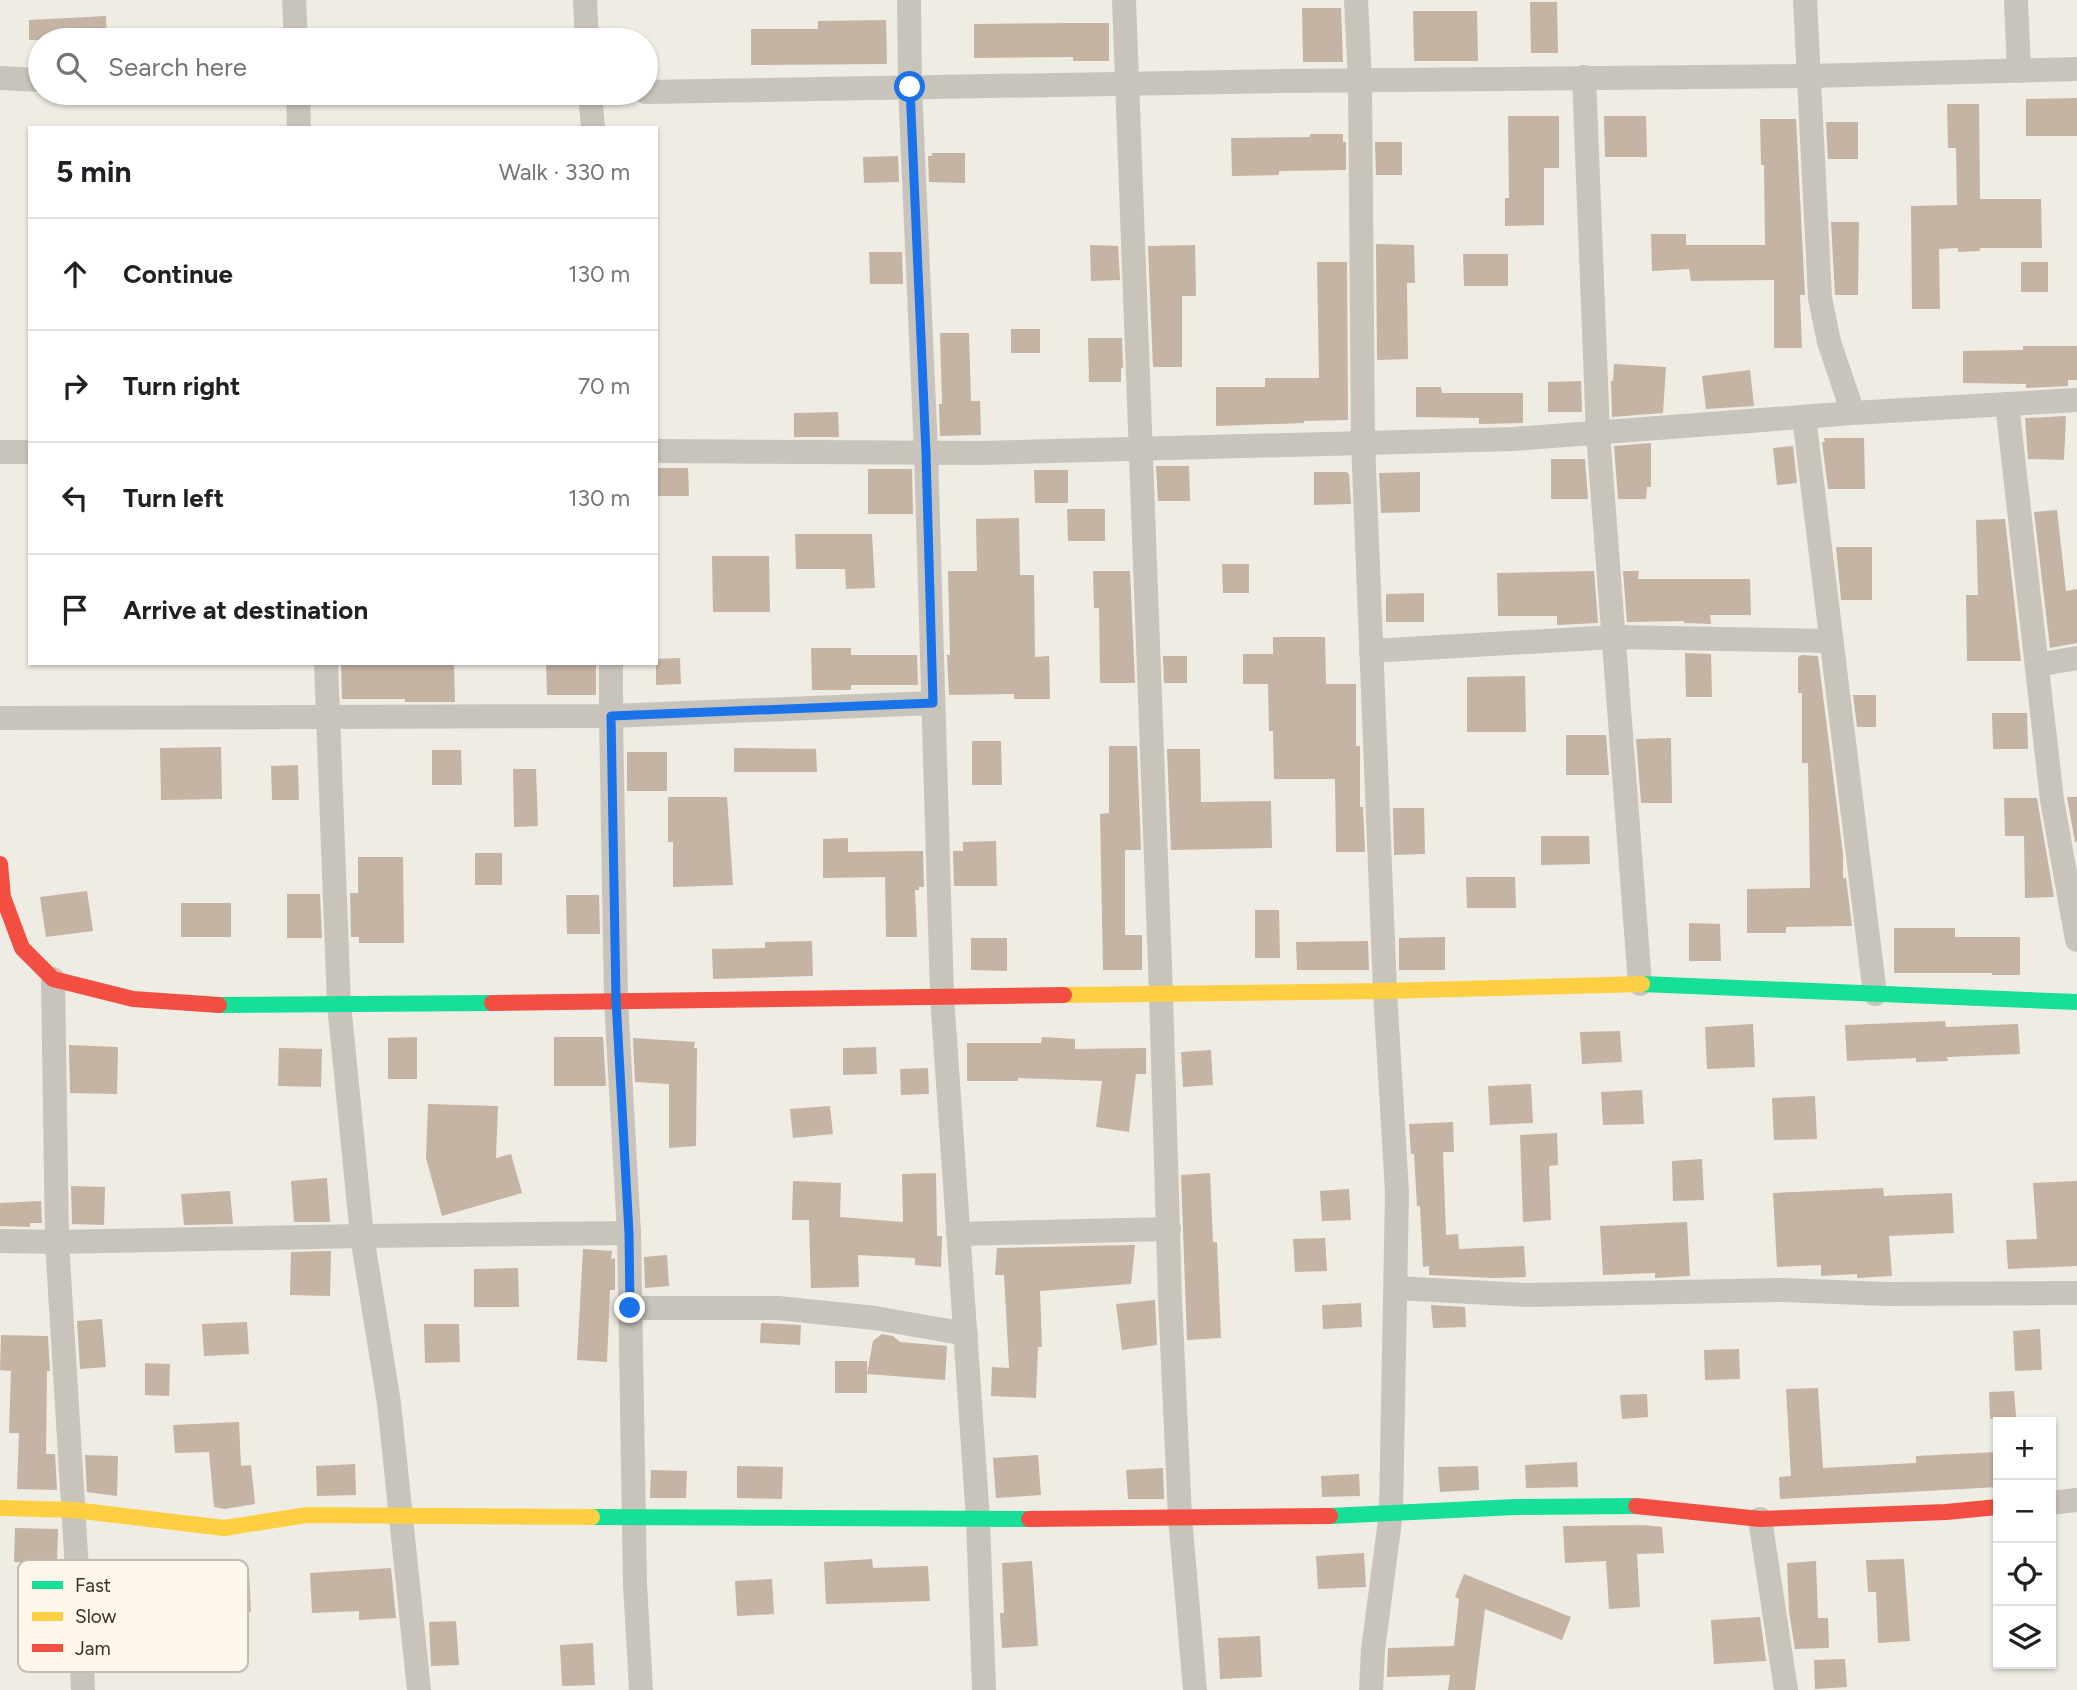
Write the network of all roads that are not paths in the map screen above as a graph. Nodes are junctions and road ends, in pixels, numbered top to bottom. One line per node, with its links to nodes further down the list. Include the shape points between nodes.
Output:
1 (294, 0): 8 (street)
2 (585, 0): 9 (street)
3 (909, 0): 18 (street)
4 (1124, 0): 17 (street)
5 (1356, 0): 16 (street)
6 (1805, 0): 12 (street)
7 (2017, 0): 11 (street)
8 (295, 28)
9 (586, 28)
10 (2077, 69): 11 (street)
11 (2019, 71): 12 (street)
12 (1810, 76): 13 (street); 26 (street, via 1820,298)
13 (1584, 77): 16 (street); 28 (street)
14 (0, 78): 15 (street)
15 (28, 79)
16 (1360, 81): 17 (street); 29 (street)
17 (1128, 83): 18 (street); 30 (street)
18 (910, 87): 19 (street); 34 (street)
19 (658, 92)
20 (298, 105): 22 (street)
21 (591, 105): 23 (street)
22 (299, 126)
23 (593, 126)
24 (2077, 400): 25 (street)
25 (2007, 404): 26 (street); 41 (street)
26 (1853, 413): 27 (street)
27 (1804, 416): 28 (street); 36 (street)
28 (1598, 433): 29 (street); 35 (street)
29 (1363, 442): 30 (street); 37 (street)
30 (1141, 448): 34 (street); 52 (street)
31 (658, 451): 34 (street)
32 (0, 452): 33 (street)
33 (28, 452)
34 (926, 453): 42 (street)
35 (1614, 637): 36 (street); 37 (street); 50 (street)
36 (1831, 641): 53 (street)
37 (1371, 651): 51 (street)
38 (2077, 658): 41 (street)
39 (326, 665): 43 (street)
40 (611, 665): 44 (street)
41 (2037, 665): 47 (street, via 2052,800)
42 (933, 703): 44 (street); 54 (street)
43 (329, 716): 44 (street); 45 (street); 57 (street)
44 (611, 716): 55 (street)
45 (0, 718)
46 (0, 864): 48 (street)
47 (2077, 940)
48 (11, 949): 49 (street)
49 (52, 979): 57 (street, via 133,999 231,1006); 63 (street)
50 (1640, 984): 51 (street); 53 (street)
51 (1385, 991): 52 (street); 64 (street, via 1397,1192)
52 (1161, 993): 54 (street); 58 (street)
53 (1875, 994): 56 (street)
54 (942, 996): 55 (street); 60 (street)
55 (616, 1000): 57 (street); 59 (street)
56 (2077, 1002)
57 (339, 1004): 61 (street)
58 (1170, 1229): 60 (street); 76 (street)
59 (629, 1233): 61 (street); 66 (street)
60 (958, 1234): 67 (street)
61 (362, 1236): 63 (street); 75 (street, via 389,1403)
62 (0, 1241): 63 (street)
63 (57, 1242): 72 (street)
64 (1396, 1288): 65 (street, via 1527,1295 1782,1290); 73 (street)
65 (2077, 1293)
66 (630, 1308): 67 (street, via 778,1308); 74 (street)
67 (965, 1334): 77 (street)
68 (2077, 1500): 69 (street)
69 (2056, 1502)
70 (1993, 1507): 78 (street)
71 (0, 1508): 72 (street)
72 (74, 1510): 75 (street, via 224,1528 307,1515); 79 (street)
73 (1391, 1513): 76 (street); 78 (street, via 1645,1506); 86 (street)
74 (634, 1516): 75 (street); 77 (street); 83 (street)
75 (400, 1517): 82 (street)
76 (1180, 1517): 77 (street); 85 (street)
77 (978, 1518): 84 (street)
78 (1760, 1519): 87 (street)
79 (76, 1560)
80 (82, 1672): 81 (street)
81 (83, 1690)
82 (419, 1690)
83 (641, 1690)
84 (984, 1690)
85 (1195, 1690)
86 (1371, 1690)
87 (1786, 1690)

